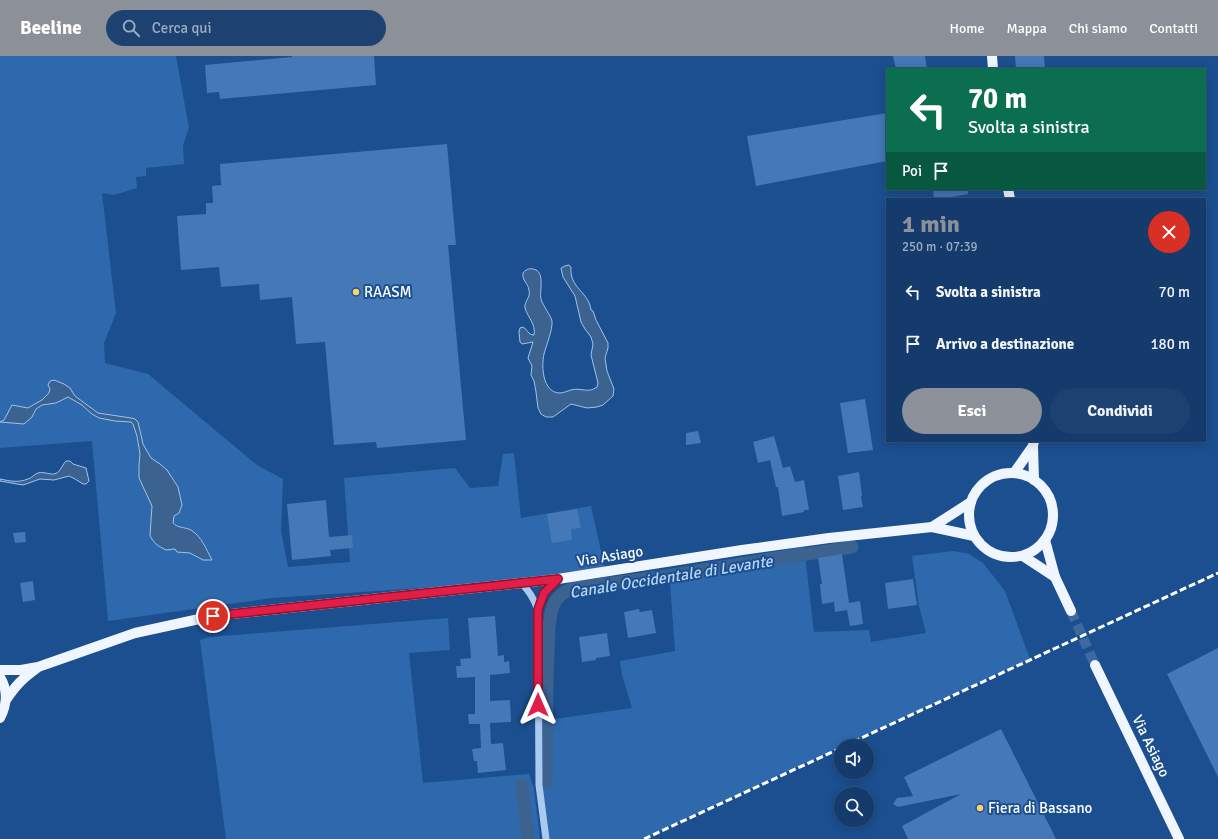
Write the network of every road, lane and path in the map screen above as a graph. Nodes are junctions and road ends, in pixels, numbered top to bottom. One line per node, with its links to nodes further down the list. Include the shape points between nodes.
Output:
1 (992, 56): 2 (main road)
2 (993, 68)
3 (1033, 443): 4 (main road); 5 (main road)
4 (1014, 473): 5 (main road, Via Asiago); 6 (main road, Via Asiago, via 1000,474 988,480)
5 (1034, 480): 9 (main road, Via Asiago, via 1044,489 1051,501 1052,528)
6 (971, 502): 7 (main road, Via Asiago); 8 (main road, via 969,514)
7 (932, 527): 8 (main road, Via Asiago); 12 (main road, Via Asiago, via 742,550)
8 (974, 536): 10 (main road, via 983,547 995,554)
9 (1045, 540): 10 (main road, Via Asiago, via 1039,547); 11 (main road)
10 (1023, 556): 11 (main road)
11 (1055, 577): 15 (main road)
12 (558, 579): 13 (main road); 14 (street, Via Asiago, via 544,593)
13 (521, 583): 14 (street, via 531,593); 17 (main road, via 213,616 135,633)
14 (538, 610): 22 (street, Via Asiago, via 539,785)
15 (1071, 611)
16 (1095, 665): 23 (main road, Via Asiago)
17 (38, 667): 18 (main road); 20 (main road, via 15,686)
18 (0, 670)
19 (0, 677): 20 (main road)
20 (6, 700): 21 (main road)
21 (0, 718)
22 (546, 839)
23 (1179, 839)

